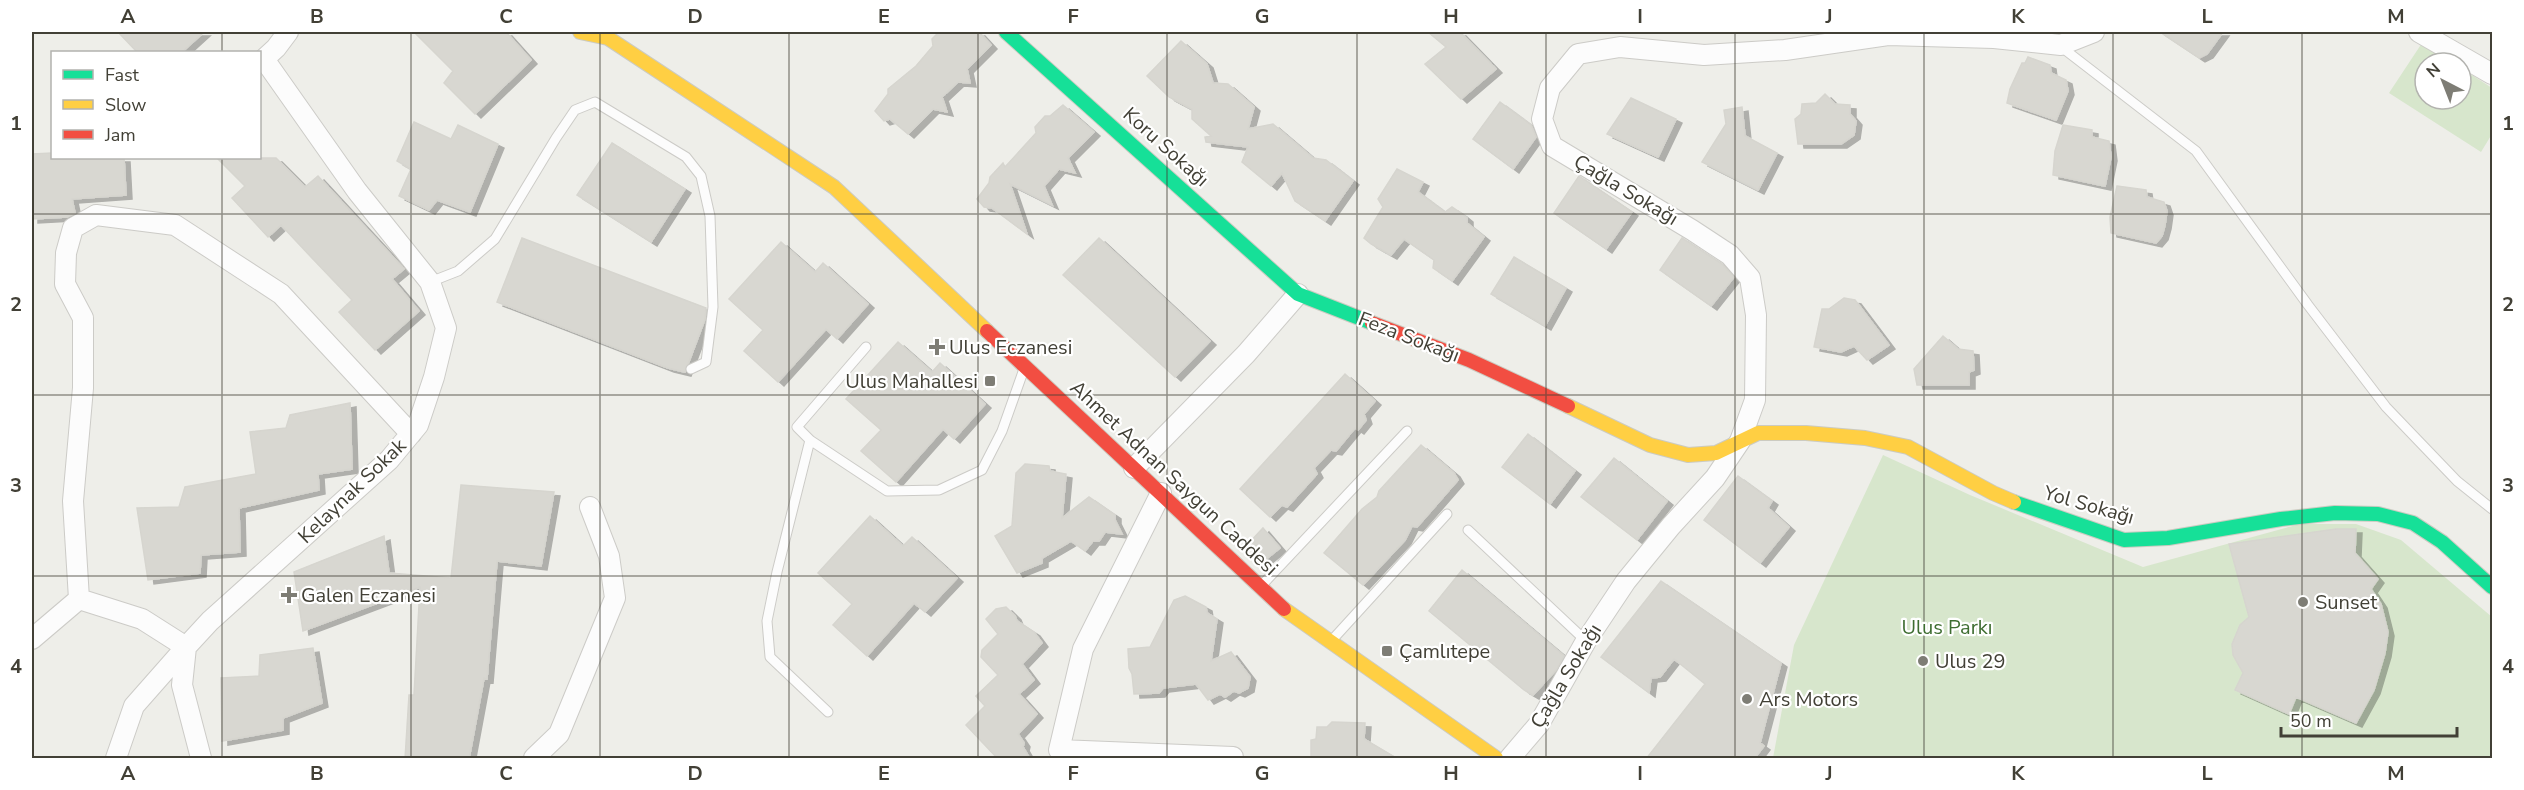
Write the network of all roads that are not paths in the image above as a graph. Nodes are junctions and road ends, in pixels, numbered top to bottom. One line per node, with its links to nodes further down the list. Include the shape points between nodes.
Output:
1 (288, 32): 8 (street, Kelaynak Sokak)
2 (580, 32): 6 (street, Ahmet Adnan Saygun Caddesi)
3 (1006, 32): 11 (street, Koru Sokağı)
4 (2094, 32): 7 (street, Çağla Sokağı)
5 (2419, 32): 9 (street)
6 (607, 35): 13 (street, Ahmet Adnan Saygun Caddesi, via 834,188)
7 (2058, 45): 18 (street, Çağla Sokağı, via 1994,38 1888,35 1785,50 1704,56 1620,47 1578,54 1550,88 1542,119 1552,146 1702,236 1730,255 1750,278 1756,315 1755,400); 22 (lane, via 2196,151 2386,407 2457,481)
8 (262, 60): 10 (street, Kelaynak Sokak, via 357,191)
9 (2493, 74)
10 (430, 282): 14 (lane, via 458,272 495,239 575,110 596,102 686,157 701,176 710,216 713,307 706,362); 16 (street, Kelaynak Sokak, via 446,328 422,416)
11 (1298, 294): 18 (street, Feza Sokağı, via 1469,360 1650,445 1688,455 1716,453); 19 (street, via 1246,354)
12 (866, 347): 17 (lane, via 797,427)
13 (1025, 366): 17 (lane, via 1002,431 982,470 939,490 887,491); 19 (street, Ahmet Adnan Saygun Caddesi)
14 (692, 369)
15 (1407, 431): 25 (lane)
16 (411, 434): 27 (street, via 281,294 175,225 96,215 73,228 66,254 66,284 83,318 83,388 73,501); 31 (street, Kelaynak Sokak, via 389,460)
17 (810, 440): 32 (lane, via 767,621 770,657)
18 (1740, 441): 26 (street, Yol Sokağı, via 1758,433 1806,433 1865,438 1908,447 1993,493 2124,540 2168,538 2335,513 2378,514 2413,524 2442,542); 30 (street, Çağla Sokağı, via 1715,478 1626,581)
19 (1134, 468): 20 (street, Ahmet Adnan Saygun Caddesi)
20 (1161, 493): 25 (street, Ahmet Adnan Saygun Caddesi); 33 (street, via 1083,649 1059,750)
21 (590, 507): 36 (street, via 609,556 615,598 559,734)
22 (2493, 509)
23 (1447, 514): 29 (lane)
24 (1468, 530): 30 (lane)
25 (1261, 587): 29 (street, Ahmet Adnan Saygun Caddesi, via 1293,617)
26 (2493, 587)
27 (79, 599): 28 (street); 31 (street, via 142,619)
28 (32, 639)
29 (1331, 641): 37 (street, Ahmet Adnan Saygun Caddesi)
30 (1586, 641): 38 (street, Çağla Sokağı, via 1539,724)
31 (186, 647): 34 (street, Kelaynak Sokak, via 134,706); 35 (street, via 182,685)
32 (828, 712)
33 (1233, 757)
34 (116, 759)
35 (201, 759)
36 (534, 759)
37 (1496, 759)
38 (1510, 759)

